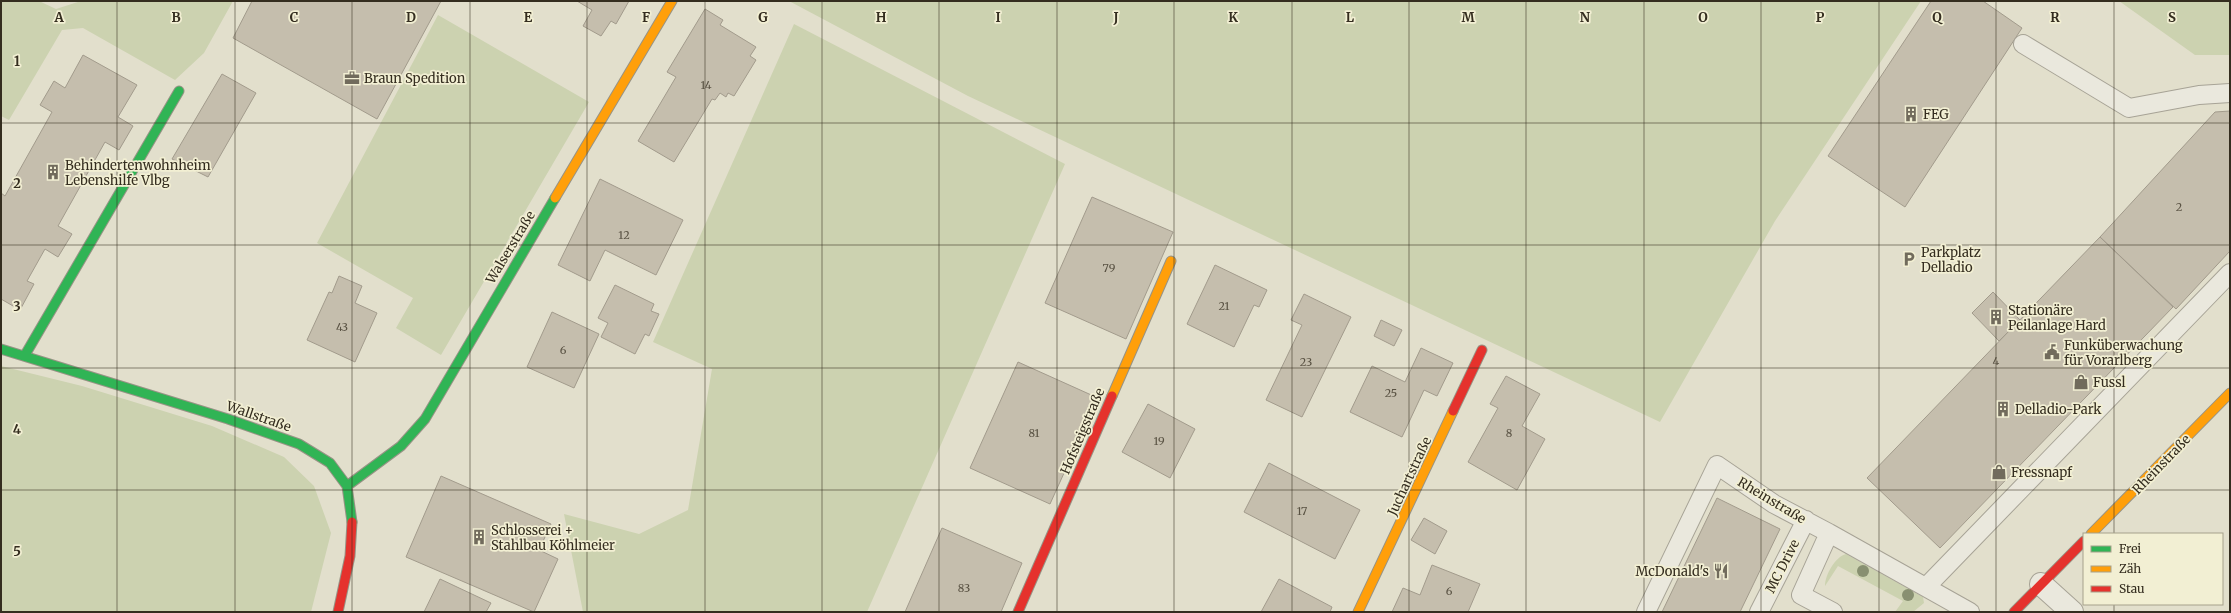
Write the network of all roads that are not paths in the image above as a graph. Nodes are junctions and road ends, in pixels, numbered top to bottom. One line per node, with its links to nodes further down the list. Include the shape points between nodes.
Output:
1 (672, 1): 11 (street, Walserstraße, via 425,419 401,446)
2 (2023, 44): 4 (lane, via 2129,108 2199,95)
3 (179, 91): 9 (street)
4 (2230, 93)
5 (1171, 261): 19 (street, Hofsteigstraße)
6 (2230, 274): 17 (lane)
7 (1, 349): 9 (street, Wallstraße)
8 (1482, 350): 20 (street, Juchartstraße)
9 (25, 355): 11 (street, Wallstraße, via 299,444 330,462)
10 (2230, 393): 14 (street, Rheinstraße)
11 (348, 486): 18 (street, via 352,522 350,556)
12 (1806, 520): 13 (lane, Rheinstraße); 21 (lane, Rheinstraße, via 1774,504 1717,465); 22 (lane, MC Drive)
13 (1829, 532): 17 (lane, Rheinstraße); 23 (lane, via 1801,595)
14 (2092, 533)
15 (2083, 542): 16 (street)
16 (2041, 584): 25 (street); 26 (street)
17 (1926, 587): 24 (lane, Rheinstraße)
18 (338, 612)
19 (1018, 612)
20 (1358, 612)
21 (1646, 612)
22 (1759, 612)
23 (1833, 612)
24 (1970, 612)
25 (2014, 612)
26 (2072, 612)

